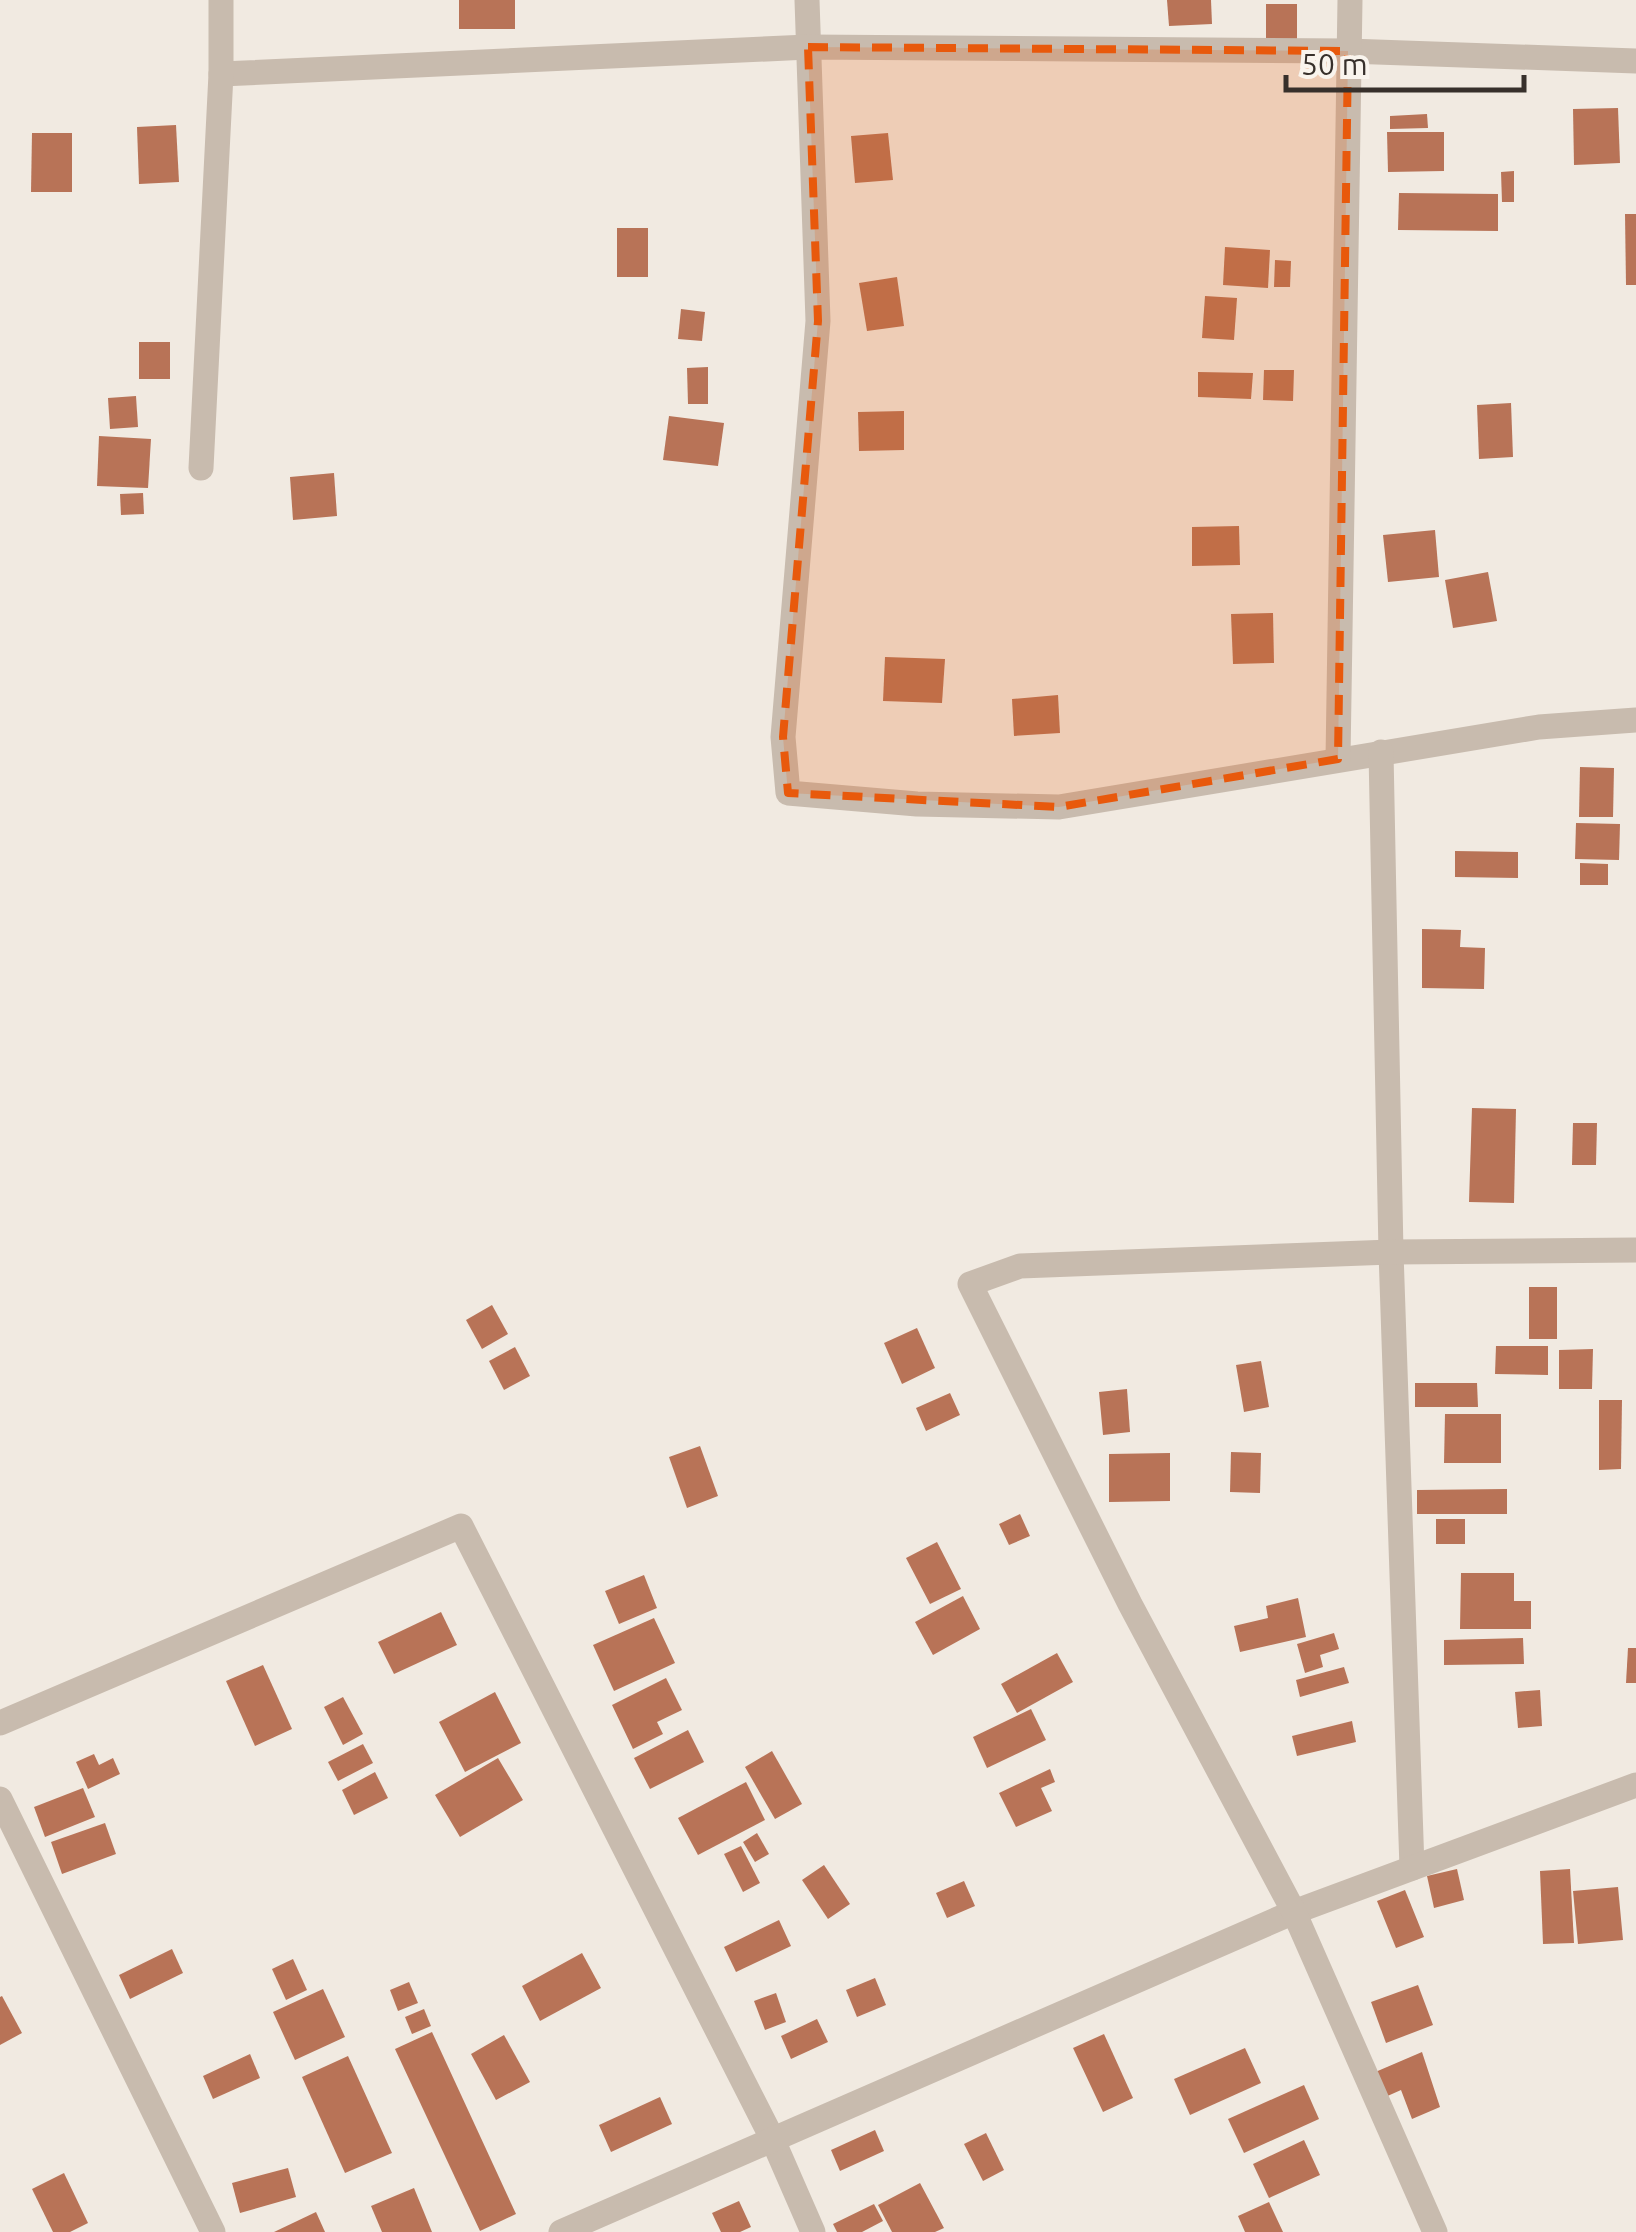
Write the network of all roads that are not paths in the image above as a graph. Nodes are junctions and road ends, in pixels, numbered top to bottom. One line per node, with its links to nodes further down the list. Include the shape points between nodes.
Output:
1 (221, 0): 7 (street)
2 (807, 0): 4 (street)
3 (1350, 0): 5 (street)
4 (808, 48): 5 (street); 7 (street); 11 (street, via 818,322 783,738 788,793 1059,807)
5 (1348, 51): 6 (street); 11 (street)
6 (1636, 61)
7 (221, 74): 8 (street)
8 (201, 468)
9 (1636, 720): 10 (street, via 1539,727)
10 (1381, 752): 11 (street); 13 (street)
11 (1338, 758)
12 (1636, 1250): 13 (street)
13 (1390, 1252): 17 (street); 18 (street, via 1020,1266 970,1284)
14 (0, 1722): 19 (street, via 461,1526)
15 (1636, 1785): 17 (street)
16 (0, 1799): 20 (street)
17 (1412, 1868): 18 (street)
18 (1294, 1912): 19 (street); 23 (street)
19 (772, 2138): 21 (street); 22 (street)
20 (213, 2232)
21 (562, 2232)
22 (813, 2232)
23 (1435, 2232)

